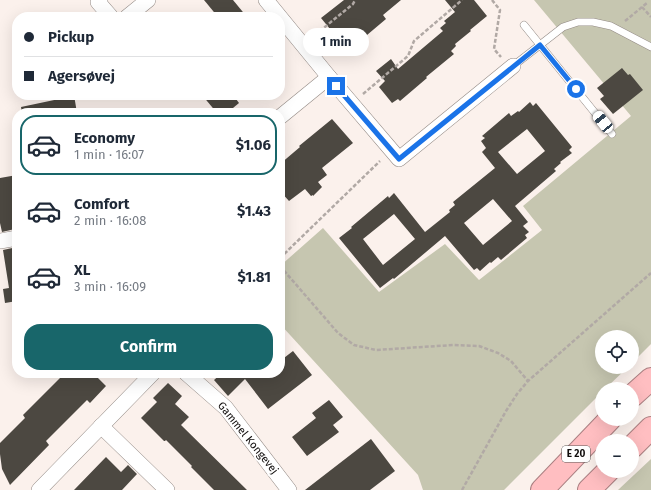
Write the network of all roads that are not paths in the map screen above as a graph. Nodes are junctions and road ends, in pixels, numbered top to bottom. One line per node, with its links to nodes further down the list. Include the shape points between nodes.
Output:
1 (100, 0): 4 (street, via 98,2)
2 (148, 0): 5 (street)
3 (266, 0): 6 (street)
4 (107, 12)
5 (133, 12)
6 (276, 12)
7 (285, 23): 12 (street)
8 (524, 25): 9 (lane)
9 (540, 45): 10 (lane, via 563,27 578,22 593,22 611,26); 11 (lane); 14 (lane)
10 (651, 47)
11 (512, 67): 12 (street, via 399,159)
12 (329, 77): 13 (street)
13 (285, 113)
14 (612, 134)
15 (12, 239): 16 (street)
16 (0, 241)
17 (149, 378): 21 (street)
18 (192, 378): 28 (street, Gammel Kongevej, via 226,408)
19 (651, 379): 20 (highway)
20 (639, 390)
21 (101, 426): 26 (street); 27 (street)
22 (603, 426): 29 (highway, E 20)
23 (651, 428): 24 (highway)
24 (639, 440)
25 (601, 478): 30 (highway)
26 (39, 490)
27 (167, 490)
28 (289, 490)
29 (542, 490)
30 (589, 490)

